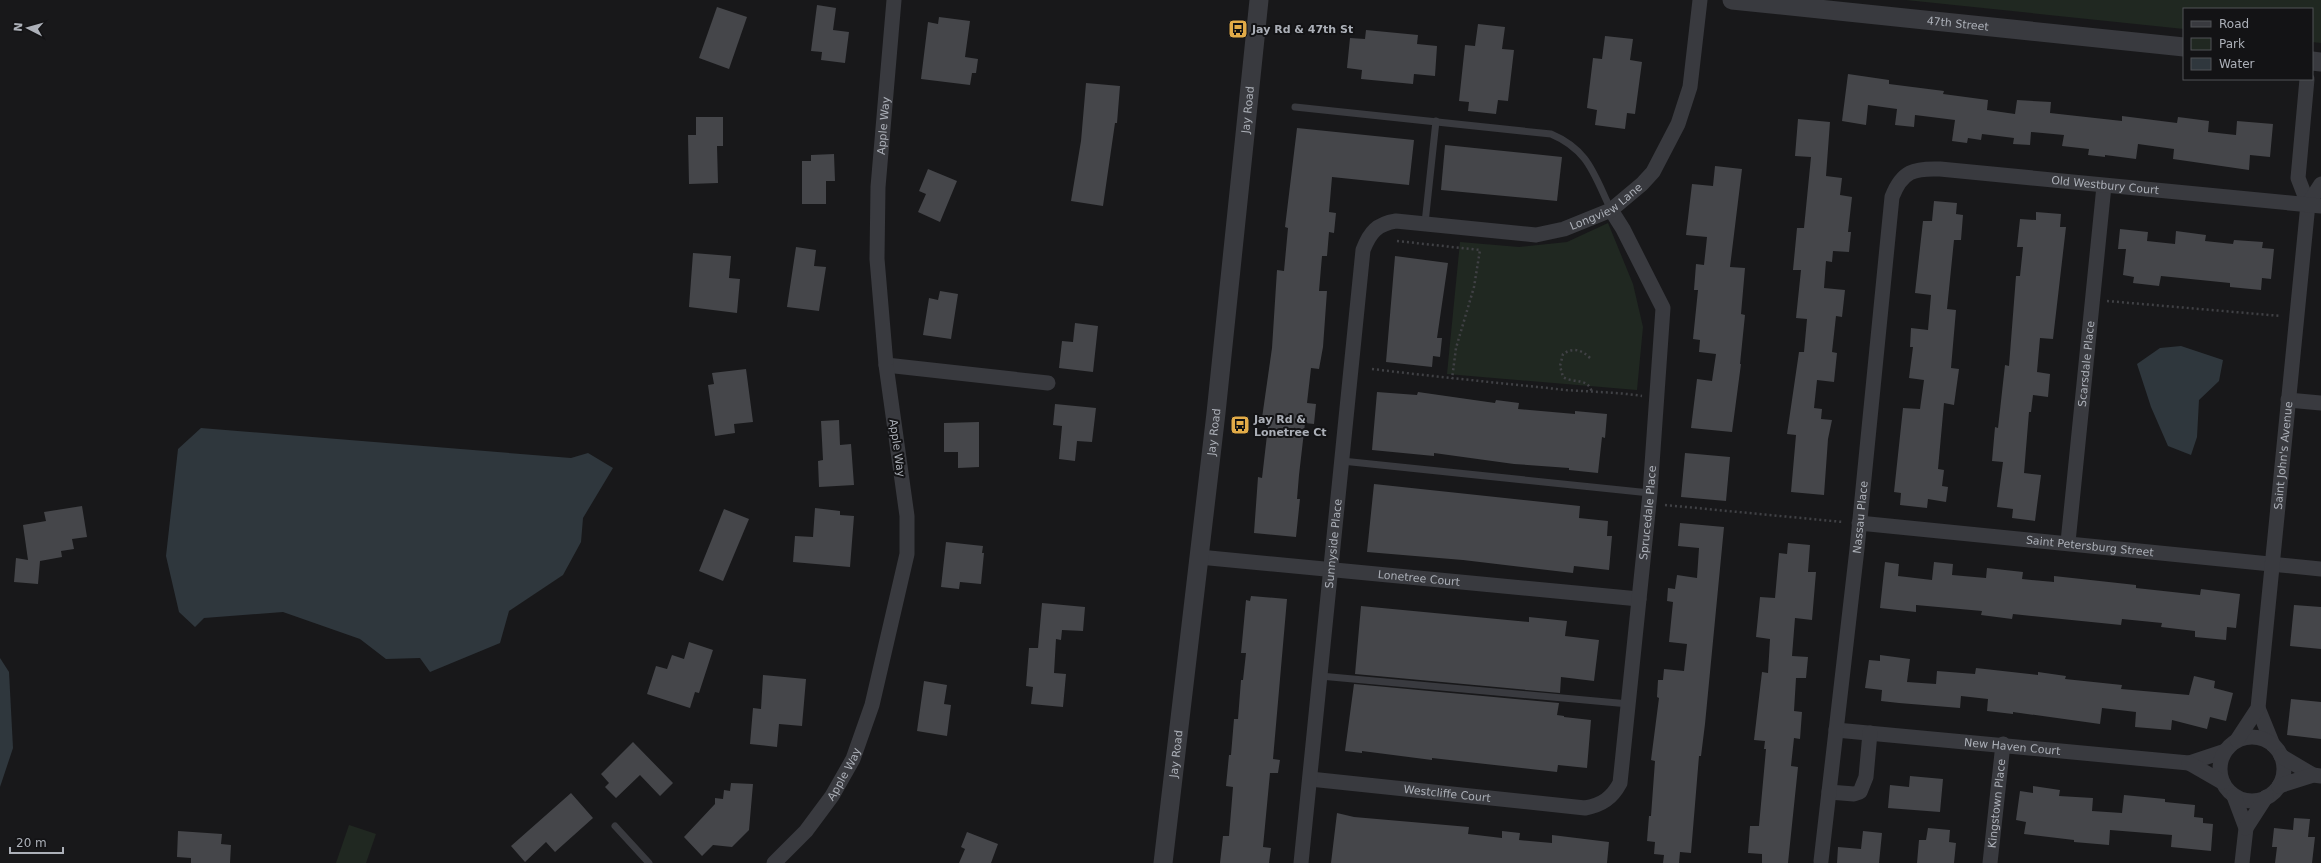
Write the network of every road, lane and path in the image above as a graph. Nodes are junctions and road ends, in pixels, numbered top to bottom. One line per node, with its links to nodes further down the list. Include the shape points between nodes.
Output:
1 (894, 0): 20 (street, Apple Way, via 878,187 877,259)
2 (1259, 0): 32 (street, Jay Road)
3 (1700, 0): 13 (street, Longview Lane, via 1690,87 1678,124 1653,172)
4 (1732, 0): 5 (street, 47th Street)
5 (2183, 47)
6 (2307, 80): 12 (street, Saint John's Avenue, via 2298,178)
7 (1295, 107): 8 (lane)
8 (1436, 121): 13 (lane, via 1550,134 1563,139 1584,156); 14 (lane)
9 (1904, 176): 11 (street, Old Westbury Court, via 1920,168 1940,169); 30 (street, Nassau Place, via 1897,184 1892,197)
10 (2321, 184): 12 (street, Saint John's Avenue)
11 (2104, 186): 12 (street, Old Westbury Court); 17 (street, Scarsdale Place)
12 (2315, 205): 18 (street, Saint John's Avenue)
13 (1611, 210): 14 (street, Longview Lane, via 1564,229 1536,235); 25 (street, Sprucedale Place, via 1624,230 1663,308)
14 (1425, 223): 15 (street, Longview Lane, via 1396,221)
15 (1375, 228): 28 (street, Sunnyside Place, via 1363,250)
16 (1396, 241): 22 (path, via 1480,250 1474,287 1456,348)
17 (2093, 299): 18 (path); 31 (street, Scarsdale Place)
18 (2297, 317): 26 (street, Saint John's Avenue)
19 (1590, 358): 24 (path, via 1583,352 1571,350 1563,354 1560,366 1563,377 1573,382 1586,382)
20 (886, 365): 23 (street); 59 (street, Apple Way, via 907,516 907,554 872,705 853,759 832,796 806,831)
21 (1372, 369): 22 (path)
22 (1452, 379): 24 (path)
23 (1048, 383)
24 (1592, 392): 25 (path, via 1620,392)
25 (1658, 398): 29 (street, Sprucedale Place)
26 (2288, 400): 27 (street); 33 (street, Saint John's Avenue)
27 (2321, 403)
28 (1342, 461): 29 (lane); 35 (street, Sunnyside Place)
29 (1649, 498): 30 (path); 36 (street, Sprucedale Place)
30 (1859, 523): 31 (street, Saint Petersburg Street); 40 (street, Nassau Place)
31 (2068, 542): 33 (street, Saint Petersburg Street)
32 (1199, 557): 35 (street, Lonetree Court); 60 (street, Jay Road)
33 (2272, 564): 34 (street, Saint Petersburg Street); 39 (street, Saint John's Avenue)
34 (2321, 569)
35 (1332, 570): 36 (street, Lonetree Court); 37 (street, Sunnyside Place)
36 (1639, 599): 38 (street, Sprucedale Place)
37 (1319, 676): 38 (lane); 48 (street, Sunnyside Place)
38 (1629, 704): 54 (street, Sprucedale Place, via 1620,783 1615,793 1607,800)
39 (2258, 708): 42 (street, Saint John's Avenue); 44 (street, Saint John's Avenue)
40 (1836, 730): 41 (street, New Haven Court); 51 (street, Nassau Place)
41 (1870, 733): 43 (street, New Haven Court); 51 (street, via 1866,777 1860,792)
42 (2237, 740): 44 (street, via 2252,736 2261,738); 45 (street, Saint John's Avenue)
43 (2003, 744): 46 (street, New Haven Court); 62 (street, Kingstown Place)
44 (2277, 750): 47 (street); 50 (street, Saint John's Avenue, via 2283,774)
45 (2225, 751): 46 (street, New Haven Court); 49 (street, via 2220,764)
46 (2189, 763): 49 (street, New Haven Court)
47 (2317, 775): 50 (street)
48 (1310, 779): 54 (street, Westcliffe Court); 61 (street, Sunnyside Place)
49 (2222, 782): 52 (street)
50 (2279, 786): 53 (street)
51 (1829, 792): 57 (street, Nassau Place)
52 (2234, 796): 53 (street, via 2252,801); 56 (street)
53 (2266, 797): 56 (street)
54 (1585, 808)
55 (615, 826): 58 (lane)
56 (2246, 828): 63 (street)
57 (1821, 861)
58 (649, 863)
59 (774, 863)
60 (1163, 863)
61 (1301, 863)
62 (1990, 863)
63 (2242, 863)

